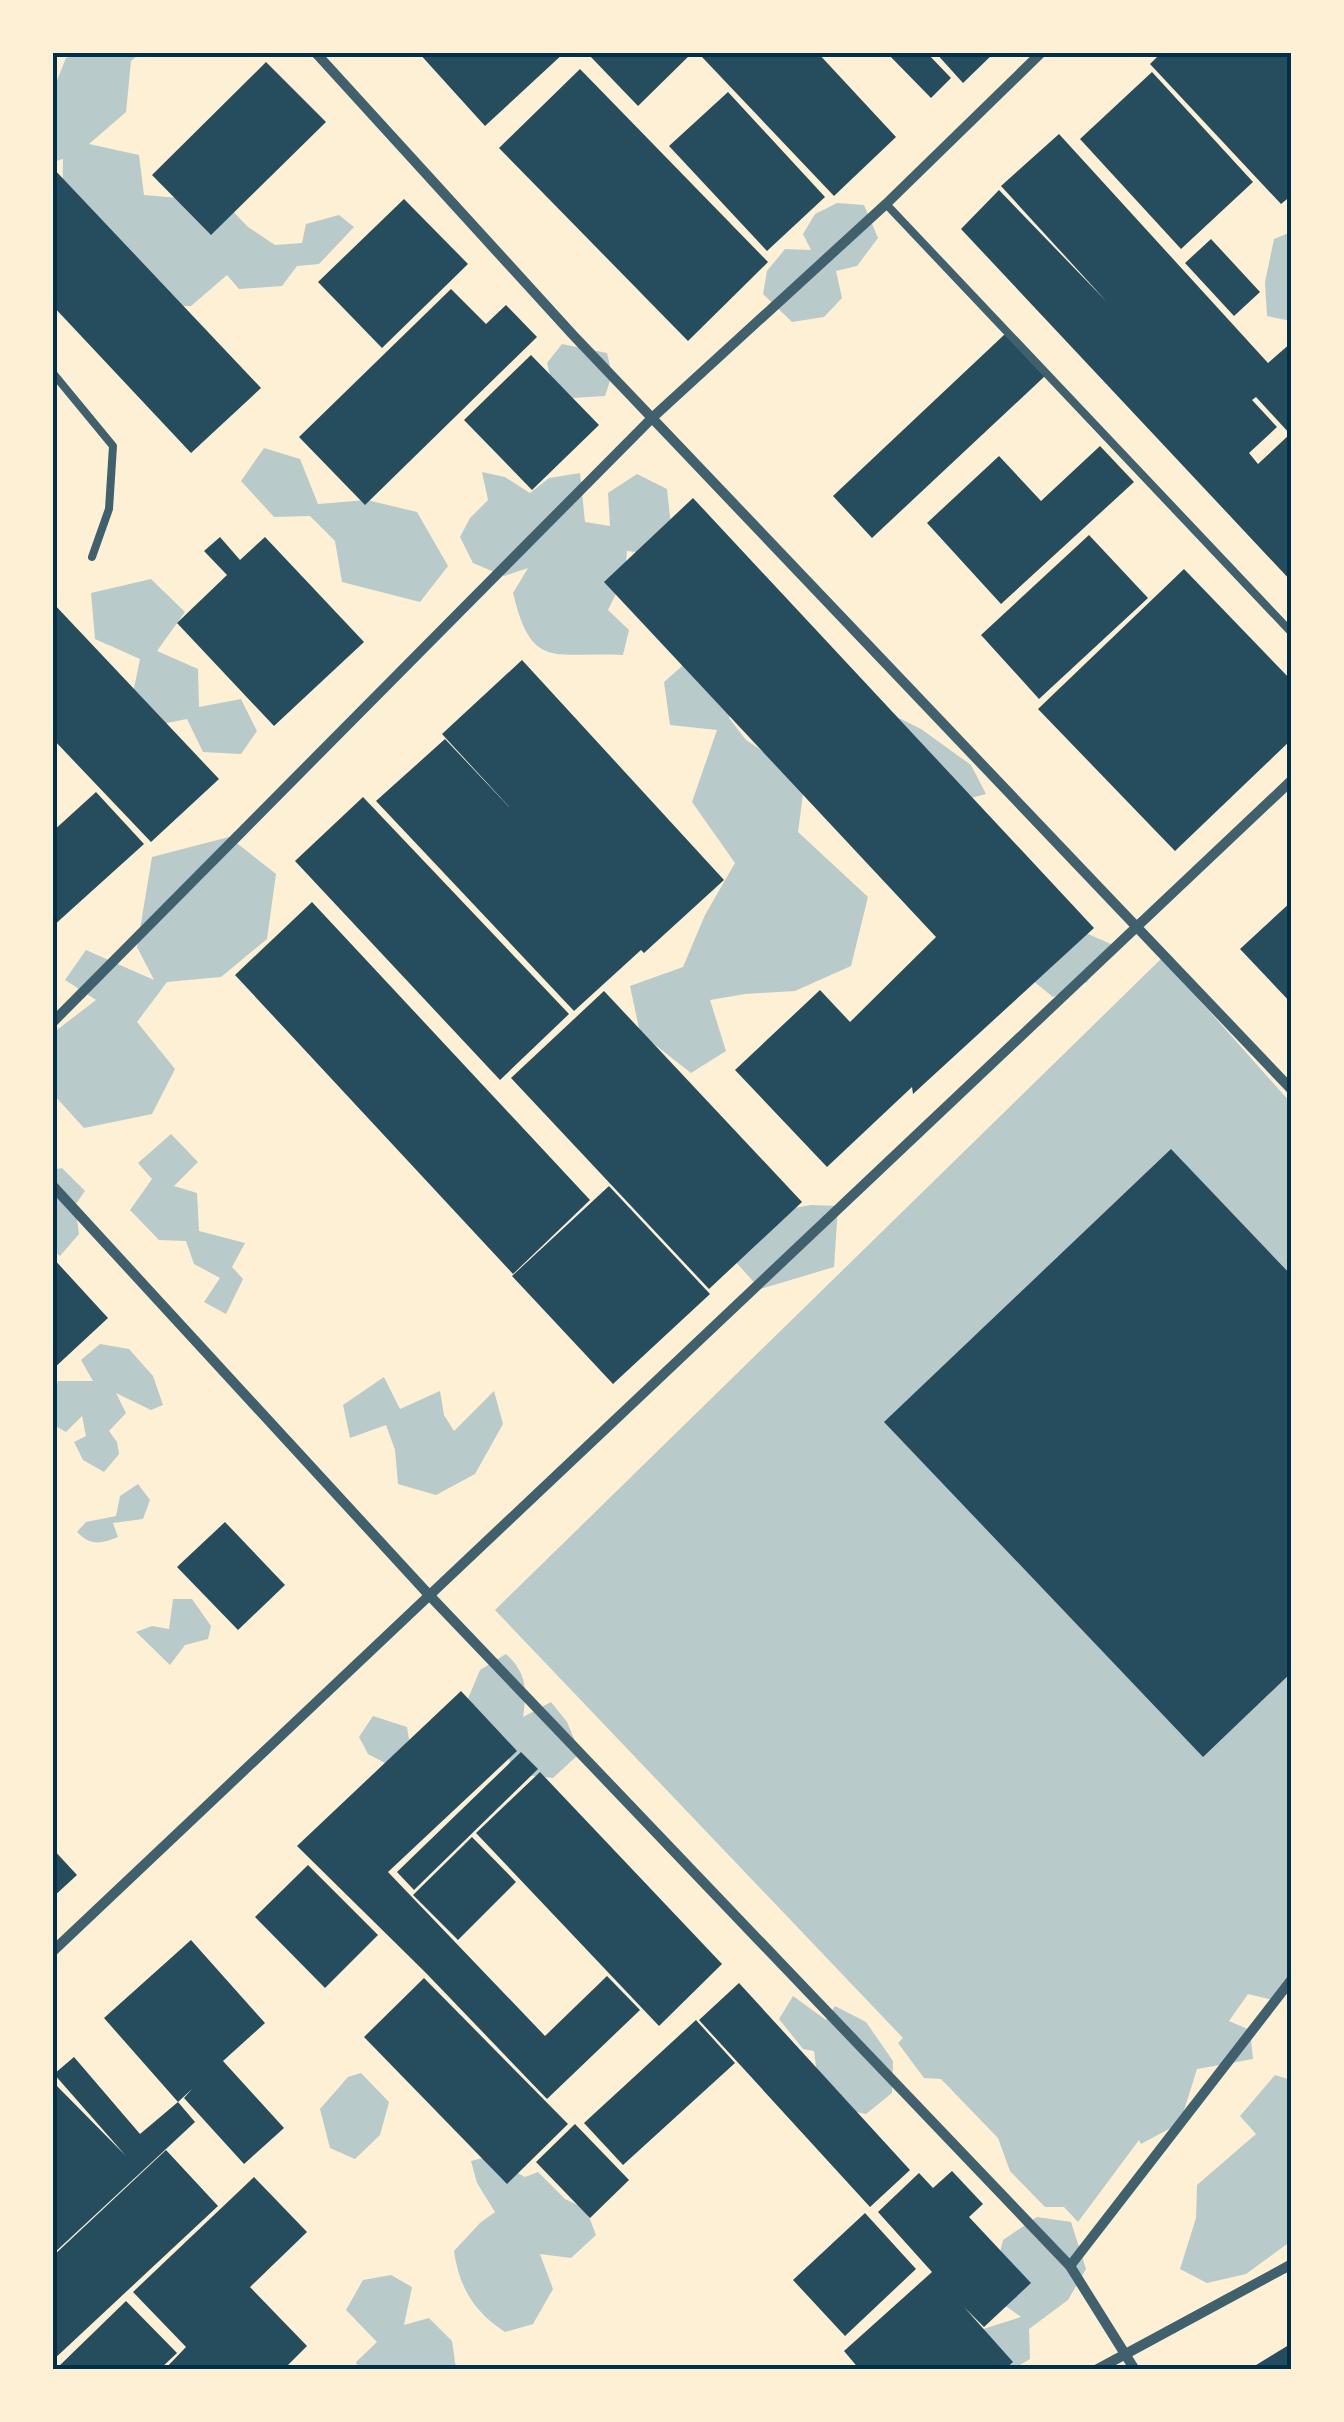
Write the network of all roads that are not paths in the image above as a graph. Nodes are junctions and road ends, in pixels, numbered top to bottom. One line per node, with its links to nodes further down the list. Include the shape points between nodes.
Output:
1 (315, 52): 5 (street)
2 (1042, 52): 3 (street)
3 (886, 204): 5 (street); 7 (lane)
4 (52, 372): 6 (lane, via 113,446 109,508)
5 (652, 418): 9 (street); 10 (street)
6 (92, 557)
7 (1292, 632)
8 (1292, 780): 9 (street)
9 (1136, 928): 11 (street); 13 (street)
10 (52, 1023)
11 (1292, 1090)
12 (52, 1185): 13 (street)
13 (430, 1596): 14 (street); 17 (street)
14 (52, 1952)
15 (1292, 1979): 17 (street)
16 (1292, 2264): 18 (street)
17 (1070, 2266): 18 (street)
18 (1125, 2353): 19 (street); 20 (street)
19 (1096, 2370)
20 (1136, 2370)

